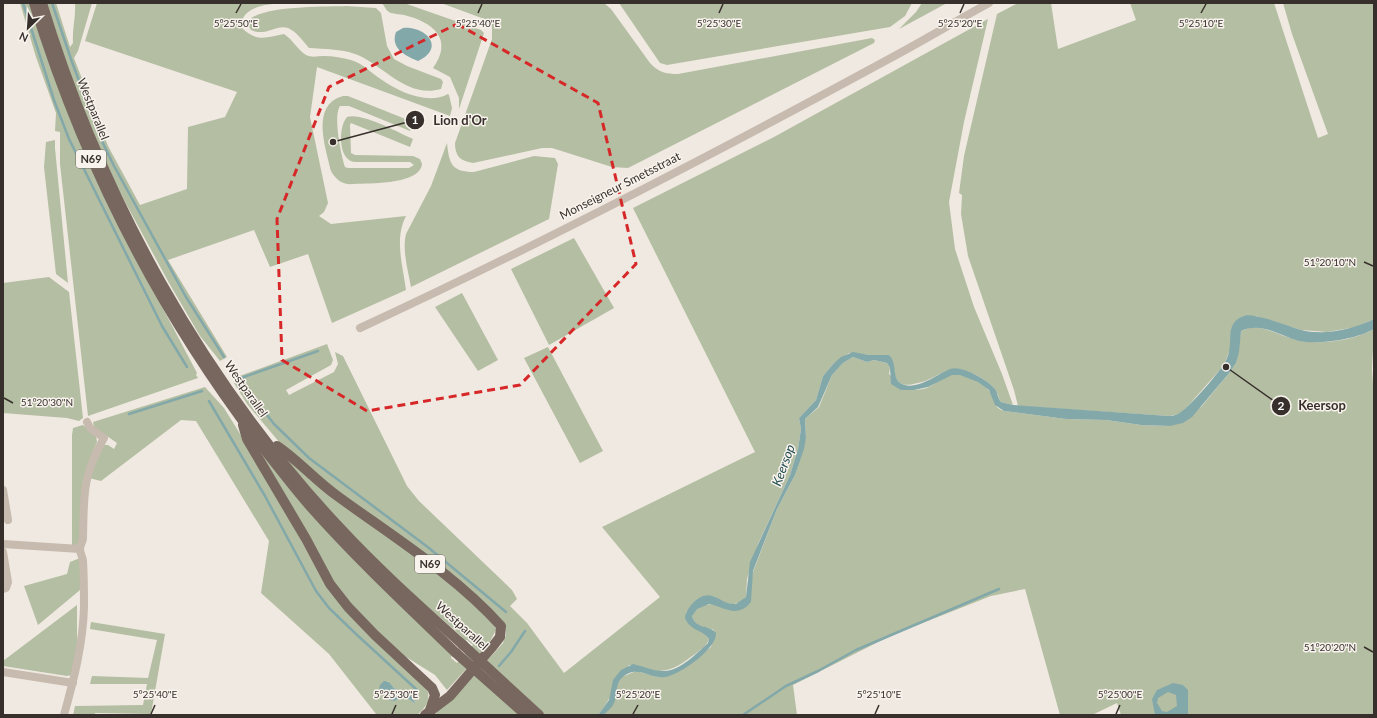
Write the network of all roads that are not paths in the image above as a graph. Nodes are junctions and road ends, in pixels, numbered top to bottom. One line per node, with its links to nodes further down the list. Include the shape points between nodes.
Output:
1 (34, 3): 5 (main road, Westparallel / N69, via 76,124 116,213 166,306)
2 (42, 3): 5 (main road, Westparallel / N69, via 69,85 108,178 158,276)
3 (989, 3): 4 (street, Monseigneur Smetsstraat, via 888,60 566,227)
4 (360, 328)
5 (216, 378): 6 (main road, Westparallel / N69); 8 (main road, Westparallel / N69)
6 (242, 420): 17 (main road, N69, via 247,439 330,584 348,607 432,688 435,695); 19 (main road, Westparallel / N69, bridge, via 330,529 456,653)
7 (87, 422): 12 (street, via 90,428 104,438 93,457 86,478 83,539)
8 (265, 438): 17 (main road, N69, via 325,487 400,540 462,590 501,626 500,637 494,646 450,696); 20 (main road, Westparallel / N69, bridge, via 341,529 390,580)
9 (3, 490): 10 (street)
10 (8, 520)
11 (3, 544): 12 (street)
12 (80, 549): 16 (street, via 83,557 83,618)
13 (3, 552): 14 (street, via 8,582)
14 (4, 588)
15 (3, 672): 16 (street)
16 (73, 683): 18 (street)
17 (427, 713)
18 (64, 715)
19 (526, 715)
20 (539, 715)

